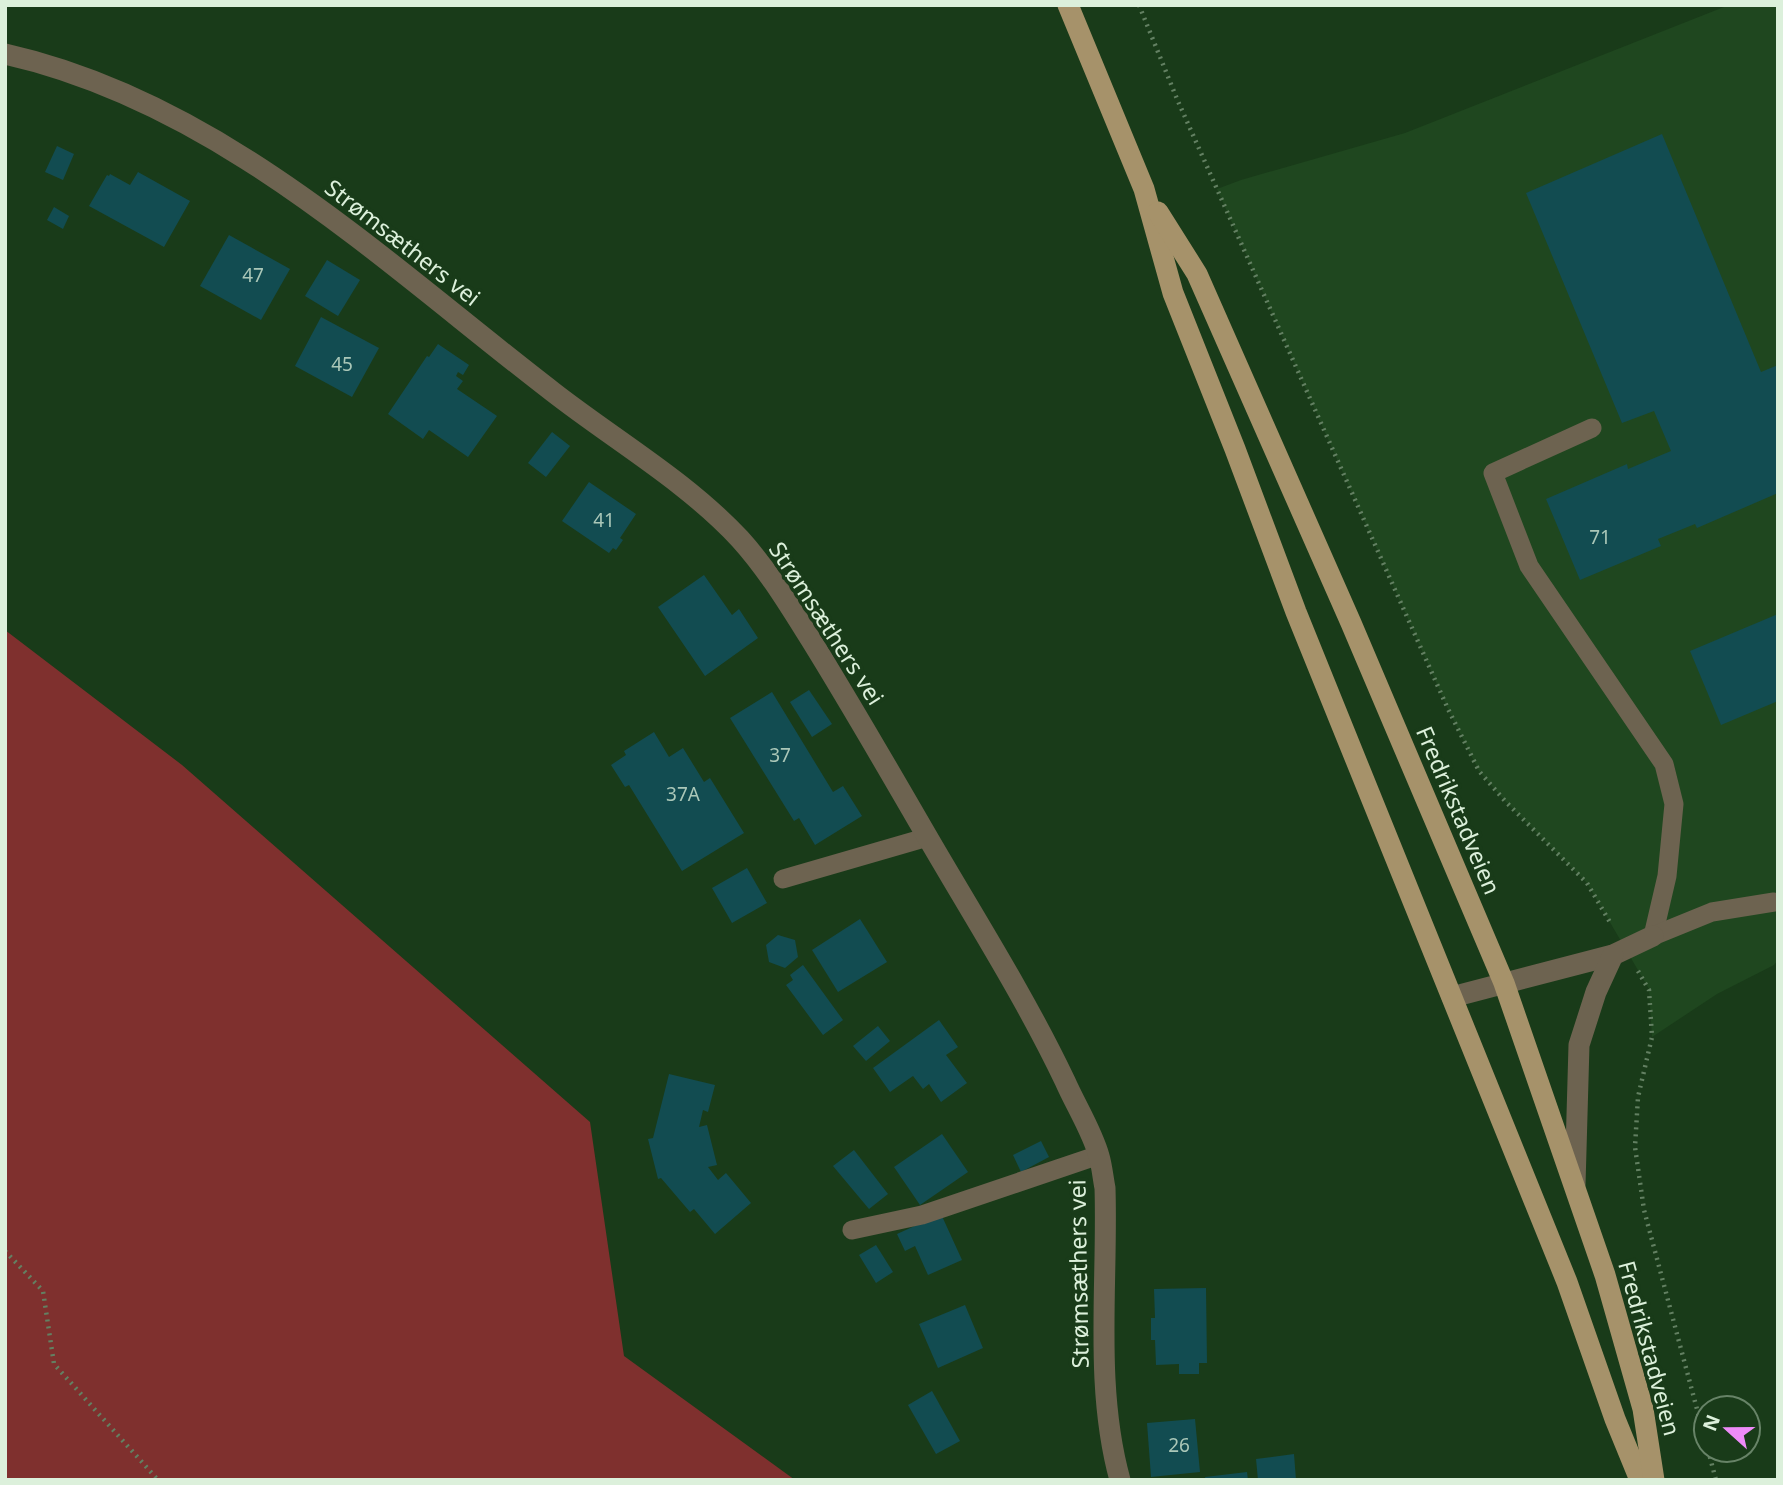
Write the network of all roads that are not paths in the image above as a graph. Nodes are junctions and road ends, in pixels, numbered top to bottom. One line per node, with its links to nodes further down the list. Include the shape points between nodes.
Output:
1 (1068, 5): 3 (main road, Fredrikstadveien)
2 (5, 54): 5 (street, Strømsæthers vei, via 92,80 160,110 236,153 316,207 557,395 701,500 772,580)
3 (1144, 189): 10 (main road, Fredrikstadveien, via 1197,274); 11 (main road, Fredrikstadveien, via 1173,293)
4 (1592, 428): 8 (lane, via 1493,473 1529,566 1664,764 1674,804 1667,876)
5 (928, 838): 6 (lane); 12 (street, Strømsæthers vei, via 1051,1052)
6 (783, 879)
7 (1774, 902): 8 (lane, via 1712,912)
8 (1653, 936): 9 (street)
9 (1619, 952): 10 (street); 13 (street, via 1596,992 1579,1045)
10 (1504, 984): 11 (street); 13 (main road, Fredrikstadveien)
11 (1452, 997): 16 (main road, Fredrikstadveien, via 1567,1282)
12 (1099, 1155): 14 (lane, via 922,1215); 15 (street, Strømsæthers vei, via 1105,1188 1107,1397)
13 (1575, 1185): 17 (main road, Fredrikstadveien, via 1643,1409)
14 (852, 1230)
15 (1119, 1480)
16 (1640, 1480)
17 (1654, 1480)

